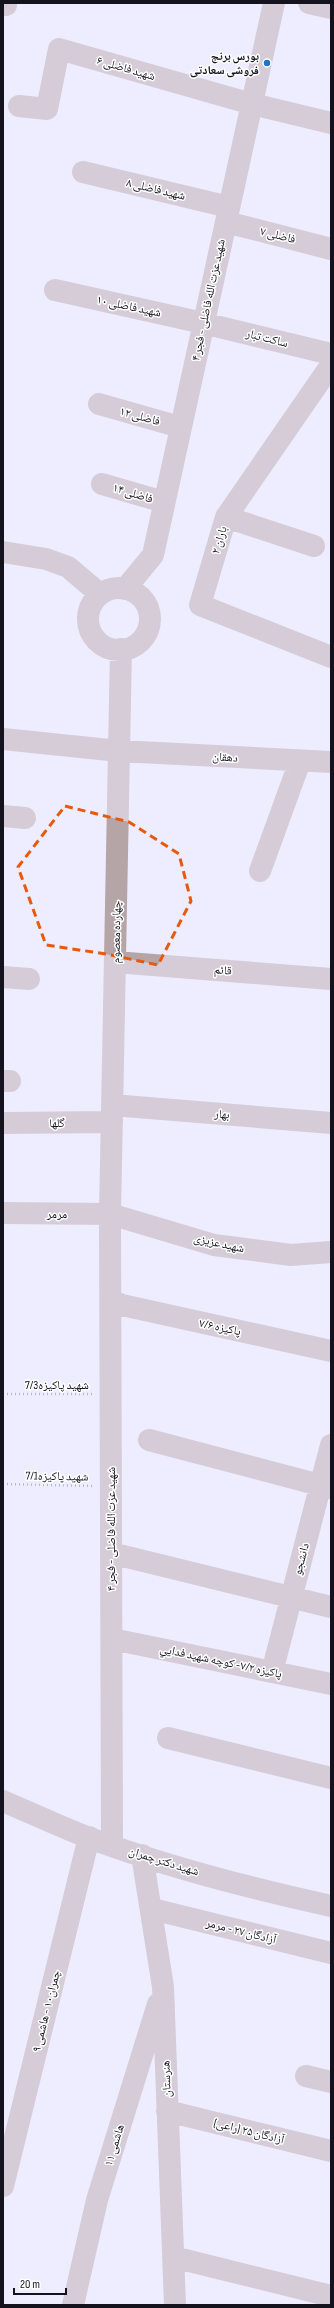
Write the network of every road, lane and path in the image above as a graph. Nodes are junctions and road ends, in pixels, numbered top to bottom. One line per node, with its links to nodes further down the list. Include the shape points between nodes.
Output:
1 (274, 3): 4 (street, شهید عزت الله فاضلی - فجر ۴)
2 (309, 3): 3 (street)
3 (331, 8)
4 (252, 104): 5 (street, شهید فاضلی ۶, via 59,49 47,109); 6 (street); 8 (street, شهید عزت الله فاضلی - فجر ۴)
5 (19, 106)
6 (331, 123)
7 (83, 172): 8 (street, شهید فاضلی ۸)
8 (227, 214): 9 (street, فاضلی ۷); 11 (street, شهید عزت الله فاضلی - فجر ۴)
9 (331, 249)
10 (55, 290): 11 (street, شهید فاضلی ۱۰)
11 (203, 323): 12 (street, ساکت تبار); 15 (street, شهید عزت الله فاضلی - فجر ۴)
12 (331, 354)
13 (331, 365): 18 (street, باران ۲)
14 (99, 404): 15 (street, فاضلی ۱۲)
15 (180, 427): 17 (street, شهید عزت الله فاضلی - فجر ۴)
16 (102, 484): 17 (street, فاضلی ۱۴)
17 (164, 502): 21 (street, شهید عزت الله فاضلی - فجر ۴, via 152,555)
18 (226, 517): 19 (street); 24 (street, باران ۲, via 200,605)
19 (314, 546)
20 (3, 552): 22 (street, via 46,559 68,567)
21 (125, 589): 22 (street, via 110,589); 23 (street, via 135,592 142,599 149,616 149,626 139,642)
22 (100, 594): 23 (street, via 89,610 90,630 102,644)
23 (121, 650): 26 (street, چهارده معصوم)
24 (331, 657)
25 (3, 739): 26 (street, دهقان)
26 (119, 751): 27 (street, دهقان); 32 (street, چهارده معصوم)
27 (300, 761): 28 (street, دهقان); 31 (street)
28 (331, 762)
29 (3, 816): 30 (street)
30 (24, 818)
31 (260, 871)
32 (115, 962): 35 (street, قائم); 36 (street, چهارده معصوم)
33 (3, 977): 34 (street)
34 (29, 979)
35 (331, 979)
36 (112, 1113): 37 (street, بهار); 38 (street, گلها); 40 (street, چهارده معصوم)
37 (331, 1123)
38 (3, 1124)
39 (3, 1213): 40 (street, مرمر)
40 (110, 1214): 41 (street, شهید عزیزی, via 214,1245 290,1255); 42 (street, شهید عزت الله فاضلی - فجر ۴)
41 (331, 1252)
42 (111, 1300): 43 (street, پاکیزه ۷/۶, via 122,1305); 45 (street, شهید عزت الله فاضلی - فجر ۴)
43 (331, 1351)
44 (3, 1394): 45 (path, شهید پاکیزه7/3)
45 (111, 1394): 49 (street, شهید عزت الله فاضلی - فجر ۴)
46 (150, 1440): 50 (street)
47 (331, 1445): 50 (street, دانشجو)
48 (3, 1484): 49 (path, شهید پاکیزه7/1)
49 (111, 1486): 51 (street, شهید عزت الله فاضلی - فجر ۴)
50 (326, 1486): 52 (street, دانشجو)
51 (111, 1553): 52 (street); 54 (street, شهید عزت الله فاضلی - فجر ۴)
52 (291, 1598): 53 (street); 55 (street, دانشجو)
53 (331, 1607)
54 (112, 1639): 55 (street, پاکیزه ۷/۲- كوچه شهيد فدايي); 61 (street, شهید عزت الله فاضلی - فجر ۴)
55 (272, 1672): 56 (street, پاکیزه ۷/۲- كوچه شهيد فدايي)
56 (331, 1684)
57 (168, 1738): 58 (street)
58 (331, 1778)
59 (3, 1801): 60 (street, شهید دکتر چمران)
60 (89, 1837): 61 (street, شهید دکتر چمران); 71 (street, چمران۱۰ - هاشمی ۹)
61 (112, 1845): 62 (street, شهید دکتر چمران)
62 (142, 1855): 63 (street, شهید دکتر چمران, via 255,1889); 64 (street, هنرستان)
63 (331, 1906)
64 (152, 1909): 65 (street, آزادگان ۲۷ - مرمر); 66 (street, هنرستان)
65 (331, 1954)
66 (163, 1987): 69 (street, هنرستان); 74 (street, هاشمی ۱۱, via 97,2200)
67 (306, 2076): 68 (street)
68 (331, 2082)
69 (167, 2111): 70 (street, آزادگان ۲۵ (راعی)); 72 (street, هنرستان)
70 (331, 2151)
71 (3, 2186)
72 (172, 2257): 73 (street); 75 (street, هنرستان)
73 (331, 2296)
74 (73, 2305)
75 (175, 2305)

